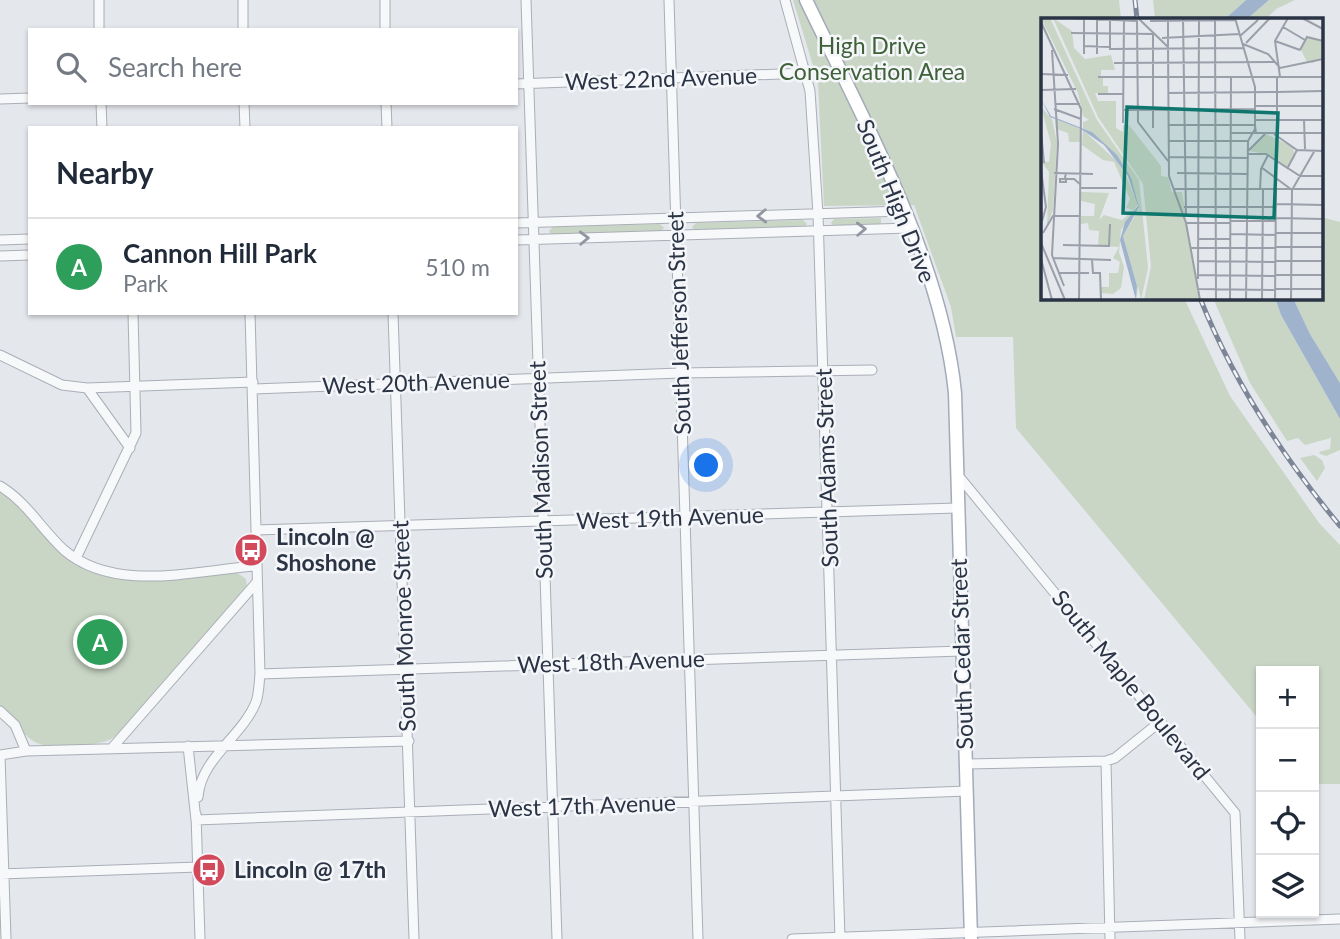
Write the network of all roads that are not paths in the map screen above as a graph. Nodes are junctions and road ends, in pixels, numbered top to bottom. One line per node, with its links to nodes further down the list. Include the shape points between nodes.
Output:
1 (99, 0): 8 (street)
2 (243, 0): 9 (street)
3 (385, 0): 10 (street)
4 (526, 0): 13 (street, South Madison Street)
5 (669, 0): 12 (street, South Jefferson Street)
6 (785, 0): 11 (street, South Adams Street)
7 (806, 0): 23 (main road, South High Drive)
8 (99, 28)
9 (243, 28)
10 (385, 28)
11 (806, 73): 12 (street, West 22nd Avenue); 24 (street, South Adams Street)
12 (671, 79): 13 (street, West 22nd Avenue); 25 (street, South Jefferson Street)
13 (528, 83): 14 (street, West 22nd Avenue); 26 (street, South Madison Street)
14 (518, 84)
15 (0, 99): 16 (street)
16 (28, 99)
17 (102, 105): 20 (street)
18 (244, 105): 21 (street)
19 (386, 105): 22 (street)
20 (102, 126)
21 (245, 126)
22 (387, 126)
23 (904, 211): 24 (street); 28 (main road, South High Drive)
24 (818, 214): 25 (street, one-way to 25); 29 (street, South Adams Street)
25 (676, 219): 26 (street); 30 (street, South Jefferson Street)
26 (533, 222): 27 (street); 34 (street, South Madison Street)
27 (518, 223)
28 (910, 228): 29 (street, one-way to 28); 42 (main road, South High Drive, via 941,313)
29 (820, 231): 30 (street); 41 (street, South Adams Street)
30 (676, 235): 34 (street, one-way to 30); 44 (street, South Jefferson Street)
31 (28, 239): 32 (street)
32 (0, 240)
33 (518, 240): 34 (street)
34 (534, 240): 45 (street, South Madison Street)
35 (28, 255): 36 (street)
36 (0, 256)
37 (133, 315): 48 (street)
38 (250, 315): 47 (street)
39 (393, 315): 46 (street, South Monroe Street)
40 (0, 355): 49 (street, West 20th Avenue, via 62,385)
41 (824, 369): 43 (street, West 20th Avenue); 44 (street, West 20th Avenue); 54 (street, South Adams Street)
42 (953, 369): 51 (main road, South Cedar Street)
43 (872, 370)
44 (680, 373): 45 (street, West 20th Avenue); 55 (street, South Jefferson Street)
45 (537, 379): 46 (street, West 20th Avenue); 56 (street, South Madison Street)
46 (395, 382): 47 (street, West 20th Avenue); 57 (street, South Monroe Street)
47 (253, 385): 48 (street, West 20th Avenue); 58 (street)
48 (135, 386): 49 (street, West 20th Avenue); 50 (street, via 136,433)
49 (87, 388): 50 (street)
50 (130, 448): 59 (street)
51 (957, 474): 53 (main road, South Cedar Street); 69 (street, South Maple Boulevard)
52 (0, 486): 59 (street, via 26,505 57,543)
53 (957, 508): 54 (street, West 19th Avenue); 62 (main road, South Cedar Street)
54 (827, 512): 55 (street, West 19th Avenue); 63 (street, South Adams Street)
55 (684, 517): 56 (street, West 19th Avenue); 64 (street, South Jefferson Street)
56 (544, 522): 57 (street, West 19th Avenue); 65 (street, South Madison Street)
57 (400, 526): 58 (street, West 19th Avenue); 66 (street, South Monroe Street)
58 (256, 530): 60 (street)
59 (76, 558): 60 (street, via 109,572 143,575)
60 (257, 566): 61 (street)
61 (257, 582): 67 (street); 73 (street)
62 (962, 651): 63 (street, West 18th Avenue); 77 (main road, South Cedar Street)
63 (833, 654): 64 (street, West 18th Avenue); 79 (street, South Adams Street)
64 (689, 659): 65 (street, West 18th Avenue); 80 (street, South Jefferson Street)
65 (549, 664): 66 (street, West 18th Avenue); 81 (street, South Madison Street)
66 (406, 669): 67 (street, West 18th Avenue); 70 (street, South Monroe Street)
67 (260, 674): 72 (street, via 256,700)
68 (0, 711): 74 (street, via 15,725)
69 (1160, 721): 76 (street); 87 (street, South Maple Boulevard, via 1235,813)
70 (409, 741): 72 (street); 82 (street, South Monroe Street)
71 (188, 746): 72 (street); 73 (street); 83 (street)
72 (226, 746): 83 (street, via 208,765 198,786)
73 (112, 748): 74 (street)
74 (26, 751): 75 (street)
75 (0, 755): 85 (street)
76 (1106, 761): 77 (street); 88 (street)
77 (966, 764): 78 (main road, South Cedar Street)
78 (967, 792): 79 (street, West 17th Avenue); 89 (main road, South Cedar Street)
79 (837, 796): 80 (street, West 17th Avenue); 90 (street, South Adams Street)
80 (693, 802): 81 (street, West 17th Avenue); 95 (street, South Jefferson Street)
81 (552, 808): 82 (street, West 17th Avenue); 94 (street, South Madison Street)
82 (411, 813): 83 (street, West 17th Avenue); 93 (street, South Monroe Street)
83 (196, 820): 84 (street)
84 (198, 867): 85 (street); 92 (street)
85 (2, 874): 91 (street)
86 (1340, 919): 87 (street)
87 (1239, 921): 88 (street); 98 (street, South Maple Boulevard)
88 (1110, 927): 89 (street); 97 (street)
89 (971, 936): 90 (street)
90 (839, 938): 96 (street)
91 (6, 939)
92 (200, 939)
93 (414, 939)
94 (557, 939)
95 (698, 939)
96 (792, 939)
97 (1110, 939)
98 (1240, 939)

